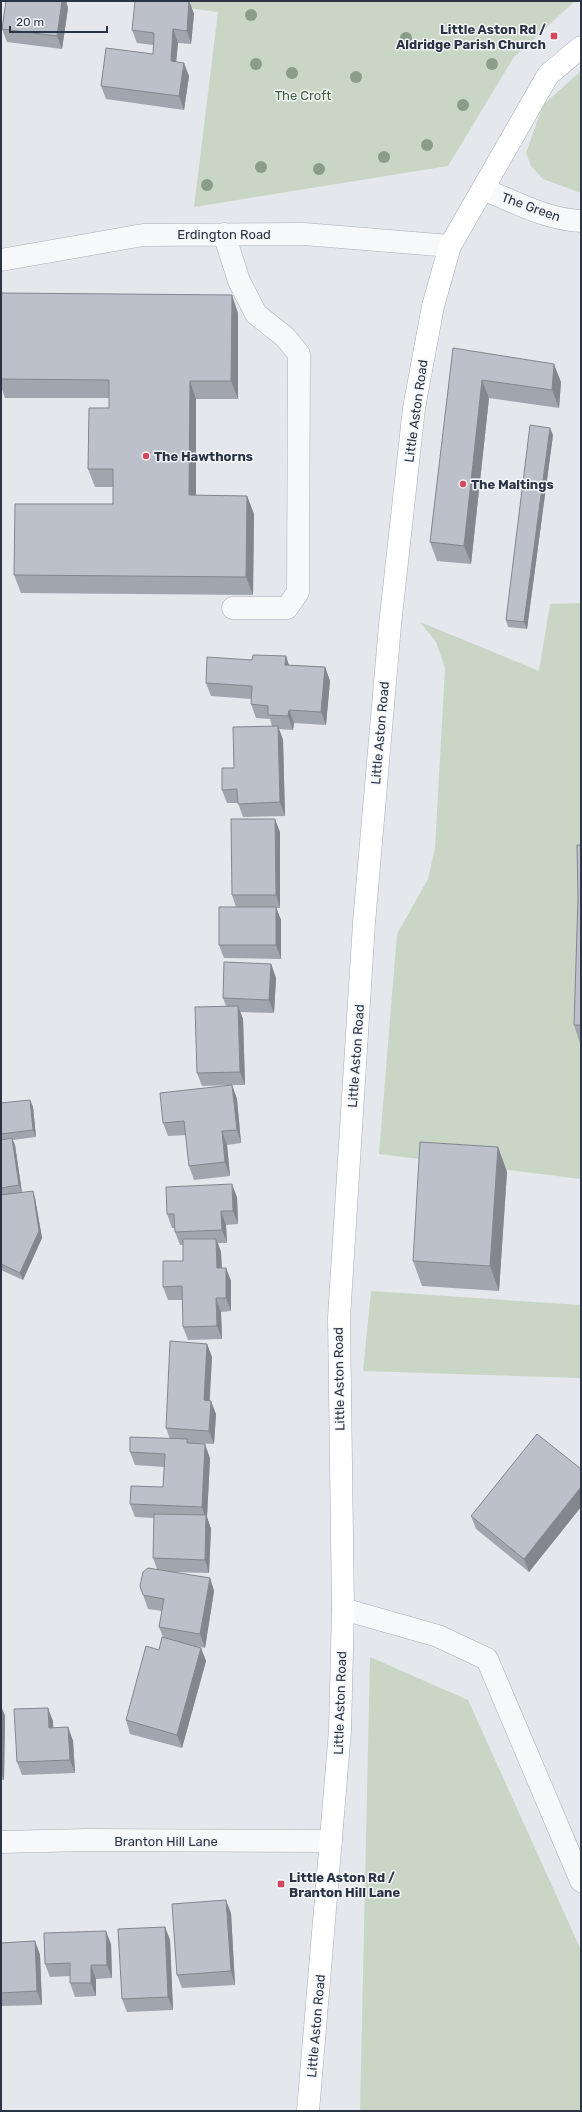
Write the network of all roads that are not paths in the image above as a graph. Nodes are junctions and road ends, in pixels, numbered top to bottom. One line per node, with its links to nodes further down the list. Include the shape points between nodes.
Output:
1 (581, 47): 2 (main road, Little Aston Road, via 548,75)
2 (483, 189): 3 (street, The Green, via 550,215); 5 (main road, Little Aston Road)
3 (581, 221)
4 (224, 234): 5 (street, Erdington Road, via 304,234); 6 (street, Erdington Road, via 143,235); 7 (street, via 239,281 256,314 285,337 299,354 298,592 287,608)
5 (450, 246): 8 (main road, Little Aston Road, via 433,306 414,408 390,625 365,915 339,1318)
6 (1, 260)
7 (233, 608)
8 (344, 1609): 9 (main road, Little Aston Road, via 340,1732); 11 (street, via 438,1636 487,1658)
9 (331, 1841): 10 (street, Branton Hill Lane); 12 (main road, Little Aston Road)
10 (1, 1842)
11 (581, 1881)
12 (308, 2111)

